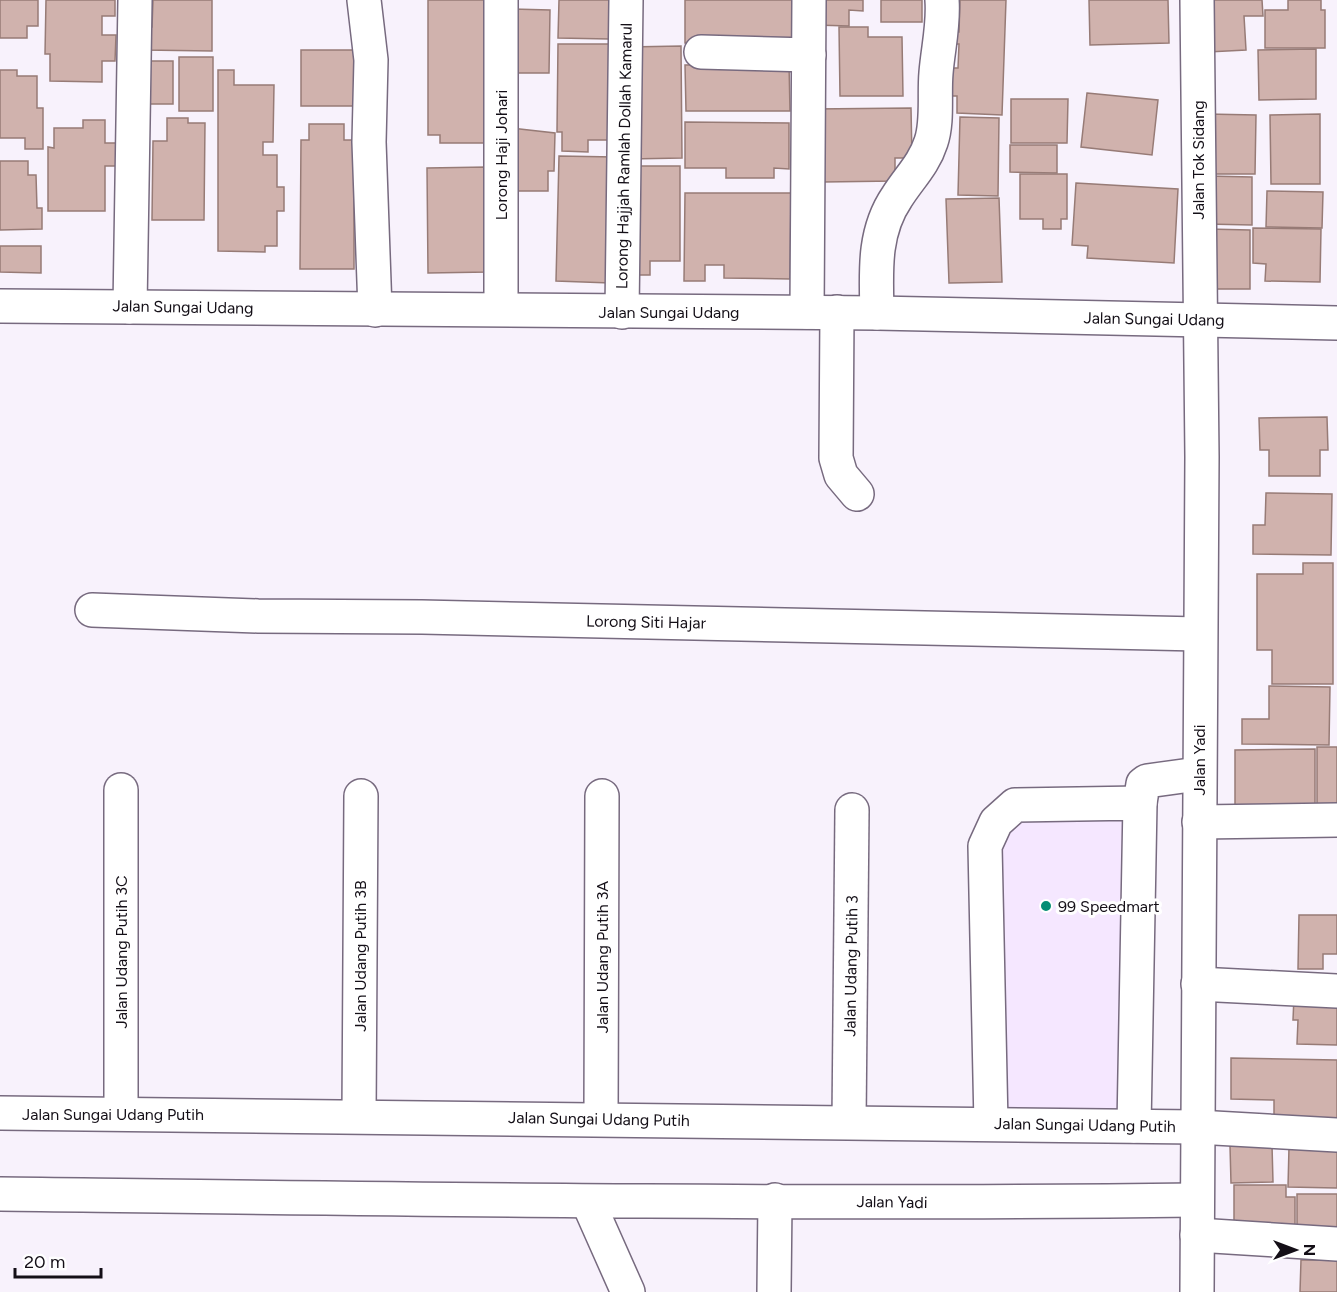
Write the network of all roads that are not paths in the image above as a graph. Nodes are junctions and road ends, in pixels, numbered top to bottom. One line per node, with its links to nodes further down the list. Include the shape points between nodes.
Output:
1 (135, 0): 11 (street)
2 (364, 0): 13 (street, via 371,60 369,142)
3 (501, 0): 12 (street, Lorong Haji Johari)
4 (626, 0): 14 (street, Lorong Hajjah Ramlah Dollah Kamarul)
5 (809, 0): 9 (street)
6 (942, 0): 16 (street, via 944,21 936,70 932,139 924,161 895,199 879,235)
7 (1197, 0): 17 (street, Jalan Tok Sidang)
8 (702, 52): 9 (street)
9 (809, 55): 15 (street)
10 (0, 306): 11 (street, Jalan Sungai Udang)
11 (130, 307): 13 (street, Jalan Sungai Udang)
12 (501, 309): 13 (street, Jalan Sungai Udang); 14 (street, Jalan Sungai Udang)
13 (375, 310)
14 (622, 312): 15 (street, Jalan Sungai Udang)
15 (822, 312): 16 (street, Jalan Sungai Udang); 19 (street, via 836,458 841,475)
16 (877, 313): 17 (street, Jalan Sungai Udang)
17 (1199, 320): 18 (street, Jalan Sungai Udang); 21 (street, Jalan Yadi)
18 (1337, 323)
19 (857, 494)
20 (92, 610): 21 (street, Lorong Siti Hajar)
21 (1199, 634): 22 (street, Jalan Yadi)
22 (1198, 774): 26 (street, via 1147,780); 29 (street, Jalan Yadi)
23 (121, 790): 33 (street, Jalan Udang Putih 3C)
24 (361, 796): 34 (street, Jalan Udang Putih 3B)
25 (602, 796): 35 (street, Jalan Udang Putih 3A)
26 (1140, 803): 37 (street, via 1015,805 996,822 986,846); 38 (street)
27 (852, 810): 36 (street, Jalan Udang Putih 3)
28 (1337, 820): 29 (street)
29 (1199, 822): 30 (street, Jalan Yadi)
30 (1198, 984): 31 (street); 39 (street, Jalan Yadi)
31 (1337, 991)
32 (0, 1113): 33 (street, Jalan Sungai Udang Putih)
33 (121, 1113): 34 (street, Jalan Sungai Udang Putih)
34 (358, 1116): 35 (street, Jalan Sungai Udang Putih)
35 (601, 1119): 36 (street, Jalan Sungai Udang Putih)
36 (849, 1122): 37 (street, Jalan Sungai Udang Putih)
37 (991, 1124): 38 (street, Jalan Sungai Udang Putih)
38 (1134, 1126): 39 (street, Jalan Sungai Udang Putih)
39 (1197, 1127): 40 (street, Jalan Sungai Udang Putih); 43 (street, Jalan Yadi)
40 (1337, 1135)
41 (0, 1194): 44 (street, Jalan Yadi)
42 (775, 1200): 43 (street, Jalan Yadi); 44 (street, Jalan Yadi); 48 (street)
43 (1195, 1200): 45 (street, Jalan Yadi)
44 (588, 1202): 47 (street)
45 (1197, 1235): 46 (street); 49 (street, Jalan Yadi)
46 (1337, 1244)
47 (628, 1292)
48 (774, 1292)
49 (1197, 1292)

